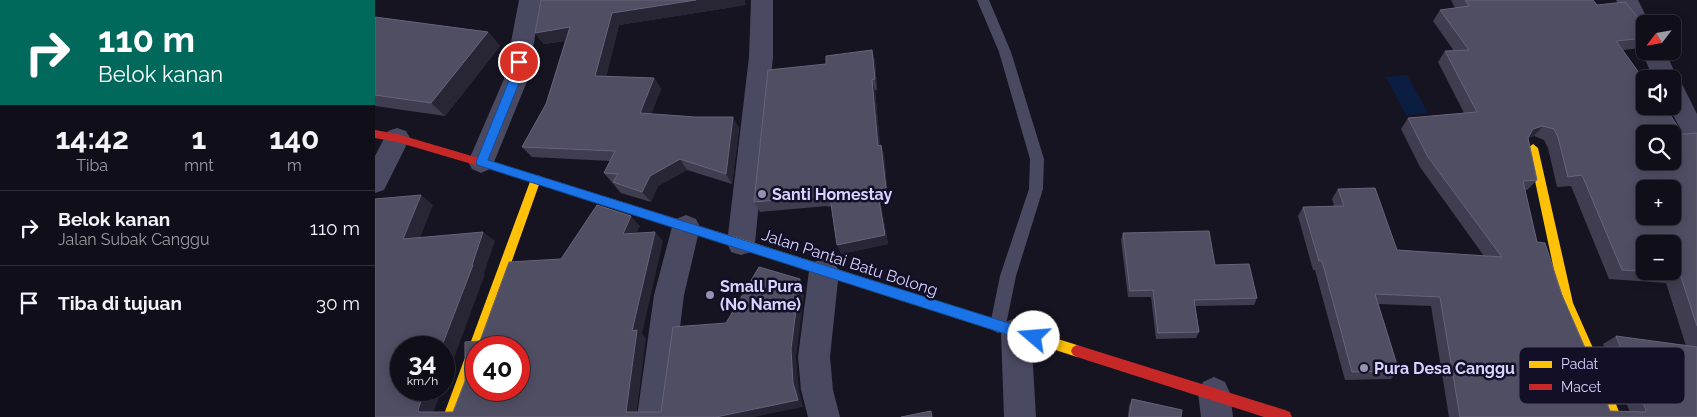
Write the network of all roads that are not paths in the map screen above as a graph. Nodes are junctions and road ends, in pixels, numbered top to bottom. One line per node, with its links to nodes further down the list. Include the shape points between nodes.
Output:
1 (530, 0): 10 (street, via 515,78)
2 (762, 0): 14 (street, via 761,57)
3 (983, 0): 16 (lane, via 1005,52 1037,159 1036,190 1008,276)
4 (1627, 0): 5 (street)
5 (1636, 18)
6 (1681, 108): 7 (street)
7 (1697, 135)
8 (386, 136): 10 (street, Jalan Pantai Batu Bolong); 12 (street)
9 (1533, 148): 17 (street, via 1567,303)
10 (481, 162): 11 (street, Jalan Pantai Batu Bolong)
11 (536, 179): 13 (street, Jalan Pantai Batu Bolong); 20 (street)
12 (375, 182)
13 (686, 227): 14 (street, Jalan Pantai Batu Bolong); 21 (street, via 669,295)
14 (741, 243): 15 (street, Jalan Pantai Batu Bolong)
15 (823, 271): 16 (street, Jalan Pantai Batu Bolong); 22 (street, via 814,357)
16 (1007, 329): 19 (street, Jalan Pantai Batu Bolong); 23 (street)
17 (1586, 347)
18 (1609, 404): 25 (street)
19 (1215, 405): 24 (street, Jalan Pantai Batu Bolong)
20 (450, 417)
21 (653, 417)
22 (824, 417)
23 (1020, 417)
24 (1285, 417)
25 (1614, 417)

